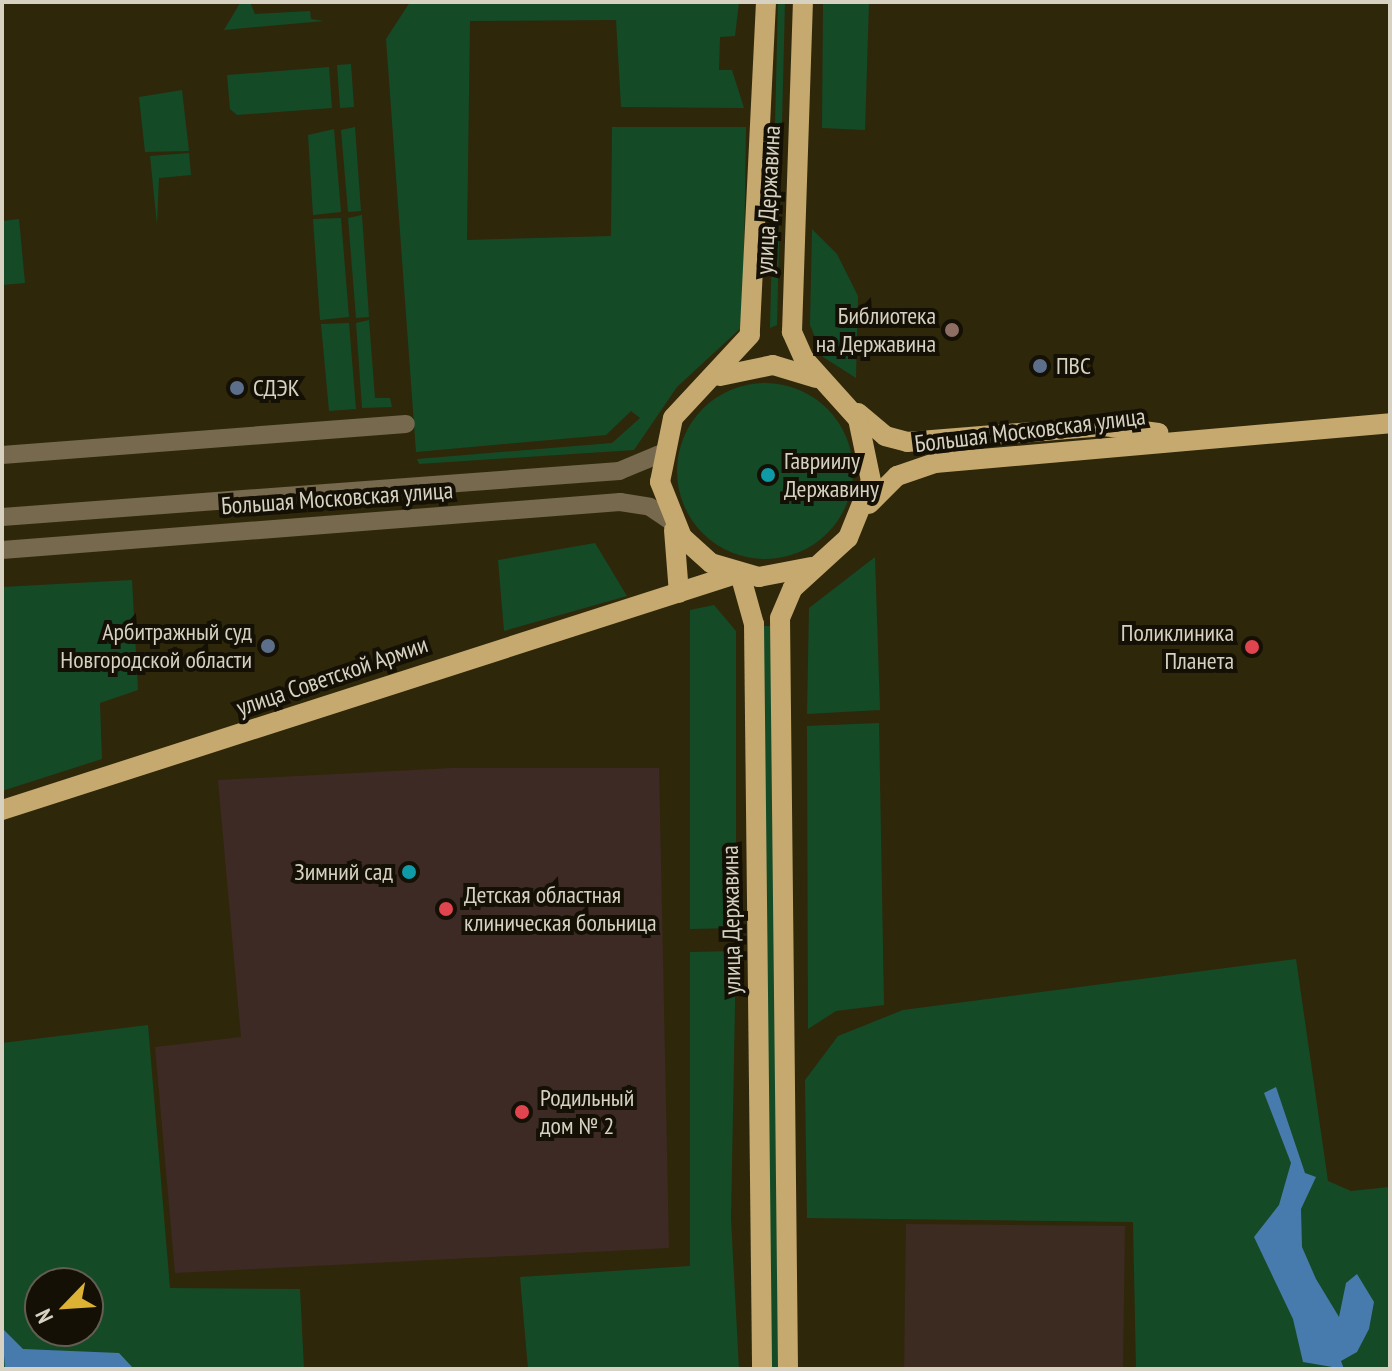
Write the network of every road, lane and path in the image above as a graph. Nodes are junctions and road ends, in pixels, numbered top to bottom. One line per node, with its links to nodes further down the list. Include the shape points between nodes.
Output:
1 (766, 2): 3 (main road, улица Державина, via 750,335)
2 (803, 2): 4 (main road, улица Державина, via 789,299 804,359)
3 (713, 379): 4 (main road, via 773,365); 8 (main road, улица Державина, via 673,418)
4 (838, 395): 7 (main road, Большая Московская улица, via 885,436 907,442 1104,426); 12 (main road, улица Державина, via 871,460)
5 (1390, 423): 7 (main road, Большая Московская улица)
6 (406, 424): 9 (street)
7 (1183, 436): 12 (main road, Большая Московская улица, via 925,465 888,482)
8 (660, 454): 10 (street, Большая Московская улица, via 619,471); 11 (main road)
9 (2, 455)
10 (2, 517)
11 (671, 521): 13 (street, Большая Московская улица, via 650,507 620,502); 15 (main road, via 695,551); 16 (main road)
12 (859, 522): 14 (main road, улица Державина)
13 (2, 550)
14 (834, 552): 15 (main road, улица Державина, via 799,572); 19 (main road, улица Державина, via 793,588 780,618)
15 (738, 574): 16 (main road, улица Советской Армии); 18 (main road, улица Державина, via 754,624)
16 (679, 593): 17 (main road, улица Советской Армии)
17 (2, 810)
18 (762, 1369)
19 (788, 1369)

